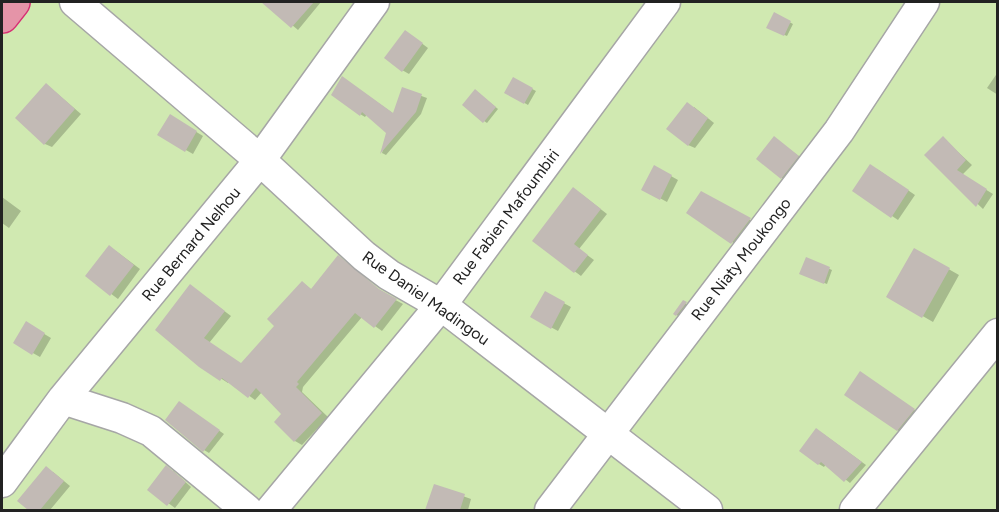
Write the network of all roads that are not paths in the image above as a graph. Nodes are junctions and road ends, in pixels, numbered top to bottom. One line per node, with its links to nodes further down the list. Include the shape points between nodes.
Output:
1 (13, 2): 6 (highway)
2 (75, 2): 7 (street, Rue Daniel Madingou)
3 (374, 2): 7 (street, Rue Bernard Nelhou)
4 (665, 2): 8 (street, Rue Fabien Mafoumbiri)
5 (924, 2): 11 (street, Rue Niaty Moukongo, via 839,131)
6 (2, 16)
7 (260, 160): 8 (street, Rue Daniel Madingou, via 364,256); 10 (street, Rue Bernard Nelhou)
8 (441, 305): 11 (street, Rue Daniel Madingou); 14 (street, Rue Fabien Mafoumbiri)
9 (998, 334): 17 (street)
10 (63, 399): 12 (street, Rue Bernard Nelhou); 13 (street, via 122,417 151,431)
11 (607, 433): 15 (street, Rue Niaty Moukongo); 16 (street, Rue Daniel Madingou)
12 (2, 482)
13 (247, 510)
14 (271, 510)
15 (550, 510)
16 (707, 510)
17 (855, 510)

